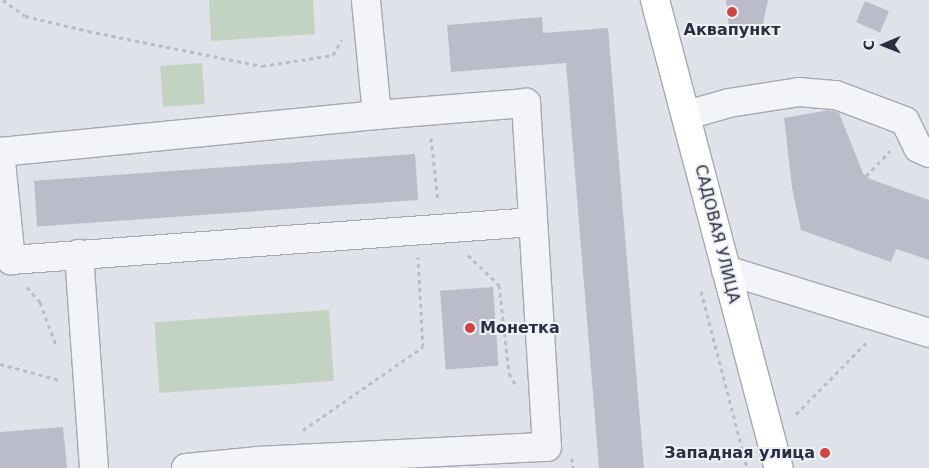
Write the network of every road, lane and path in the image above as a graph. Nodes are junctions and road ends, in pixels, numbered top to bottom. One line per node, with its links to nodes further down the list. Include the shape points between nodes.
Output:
1 (3, 0): 4 (path, via 25,16 262,66 333,55)
2 (366, 0): 6 (street)
3 (655, 0): 7 (main road, САДОВАЯ УЛИЦА)
4 (346, 31)
5 (429, 110): 6 (street); 9 (street, via 526,103); 10 (path)
6 (377, 115): 12 (street, via 0,152)
7 (686, 115): 8 (street, via 728,102 799,92 836,95 905,121 918,148); 13 (main road, САДОВАЯ УЛИЦА)
8 (929, 152)
9 (533, 222): 10 (street); 23 (street, via 547,447)
10 (428, 229): 11 (street); 18 (path, via 499,285 510,373); 21 (path, via 423,347)
11 (79, 254): 12 (street); 20 (street)
12 (11, 260): 16 (path, via 40,302)
13 (726, 270): 14 (street); 24 (main road, САДОВАЯ УЛИЦА)
14 (929, 333)
15 (870, 338): 19 (path)
16 (59, 353)
17 (0, 364): 20 (path, via 68,382)
18 (518, 390)
19 (796, 414)
20 (91, 415): 22 (street)
21 (296, 434)
22 (94, 468)
23 (186, 468)
24 (778, 468)

